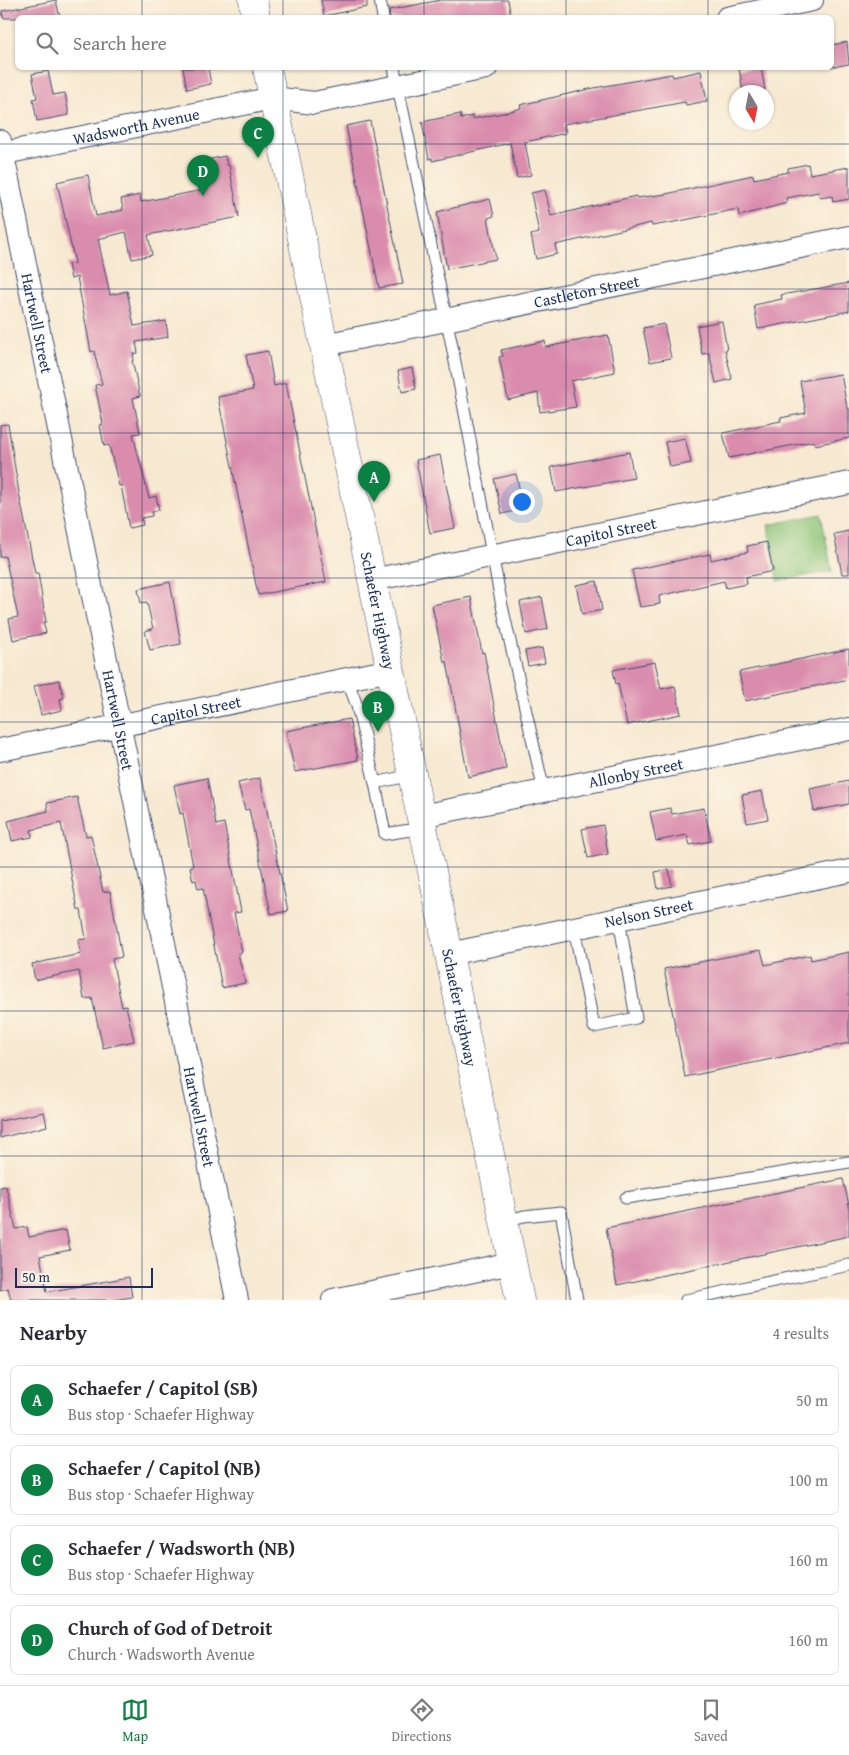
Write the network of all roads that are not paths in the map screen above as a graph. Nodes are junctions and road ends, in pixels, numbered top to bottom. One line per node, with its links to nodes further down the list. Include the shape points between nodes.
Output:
1 (253, 0): 4 (street)
2 (380, 0): 5 (lane)
3 (812, 0): 6 (street)
4 (256, 15)
5 (382, 15)
6 (741, 15)
7 (267, 70): 10 (street, Schaefer Highway)
8 (466, 70): 9 (street, Wadsworth Avenue)
9 (396, 77): 10 (street, Wadsworth Avenue, via 314,103); 13 (lane)
10 (273, 98): 11 (street, Wadsworth Avenue); 14 (street, Schaefer Highway)
11 (1, 149): 20 (street, Hartwell Street)
12 (849, 237): 13 (street, Castleton Street)
13 (446, 320): 14 (street, Castleton Street); 16 (lane)
14 (324, 345): 17 (street, Schaefer Highway)
15 (849, 483): 16 (street, Capitol Street)
16 (494, 555): 17 (street, Capitol Street); 25 (lane, via 502,606)
17 (372, 580): 18 (street, Schaefer Highway)
18 (391, 670): 19 (street, Capitol Street); 23 (street, Schaefer Highway)
19 (347, 679): 20 (street, Capitol Street); 24 (lane, via 357,706)
20 (119, 726): 22 (street, Capitol Street); 37 (street, Hartwell Street)
21 (849, 729): 25 (street, Allonby Street)
22 (0, 750)
23 (412, 775): 24 (lane); 26 (street, Schaefer Highway)
24 (375, 783): 26 (lane, via 386,834)
25 (544, 791): 26 (street, Allonby Street)
26 (422, 822): 30 (street, Schaefer Highway)
27 (849, 872): 28 (street, Nelson Street)
28 (619, 919): 29 (street, Nelson Street); 29 (lane, via 636,1018 594,1027)
29 (574, 928): 30 (street, Nelson Street)
30 (449, 954): 33 (street, Schaefer Highway)
31 (849, 1162): 32 (lane)
32 (626, 1198)
33 (504, 1220): 34 (street, Schaefer Highway); 39 (lane, via 560,1212)
34 (512, 1264): 36 (street); 38 (street, Schaefer Highway)
35 (849, 1265): 40 (lane)
36 (339, 1299)
37 (237, 1300)
38 (520, 1300)
39 (577, 1300)
40 (686, 1300)

